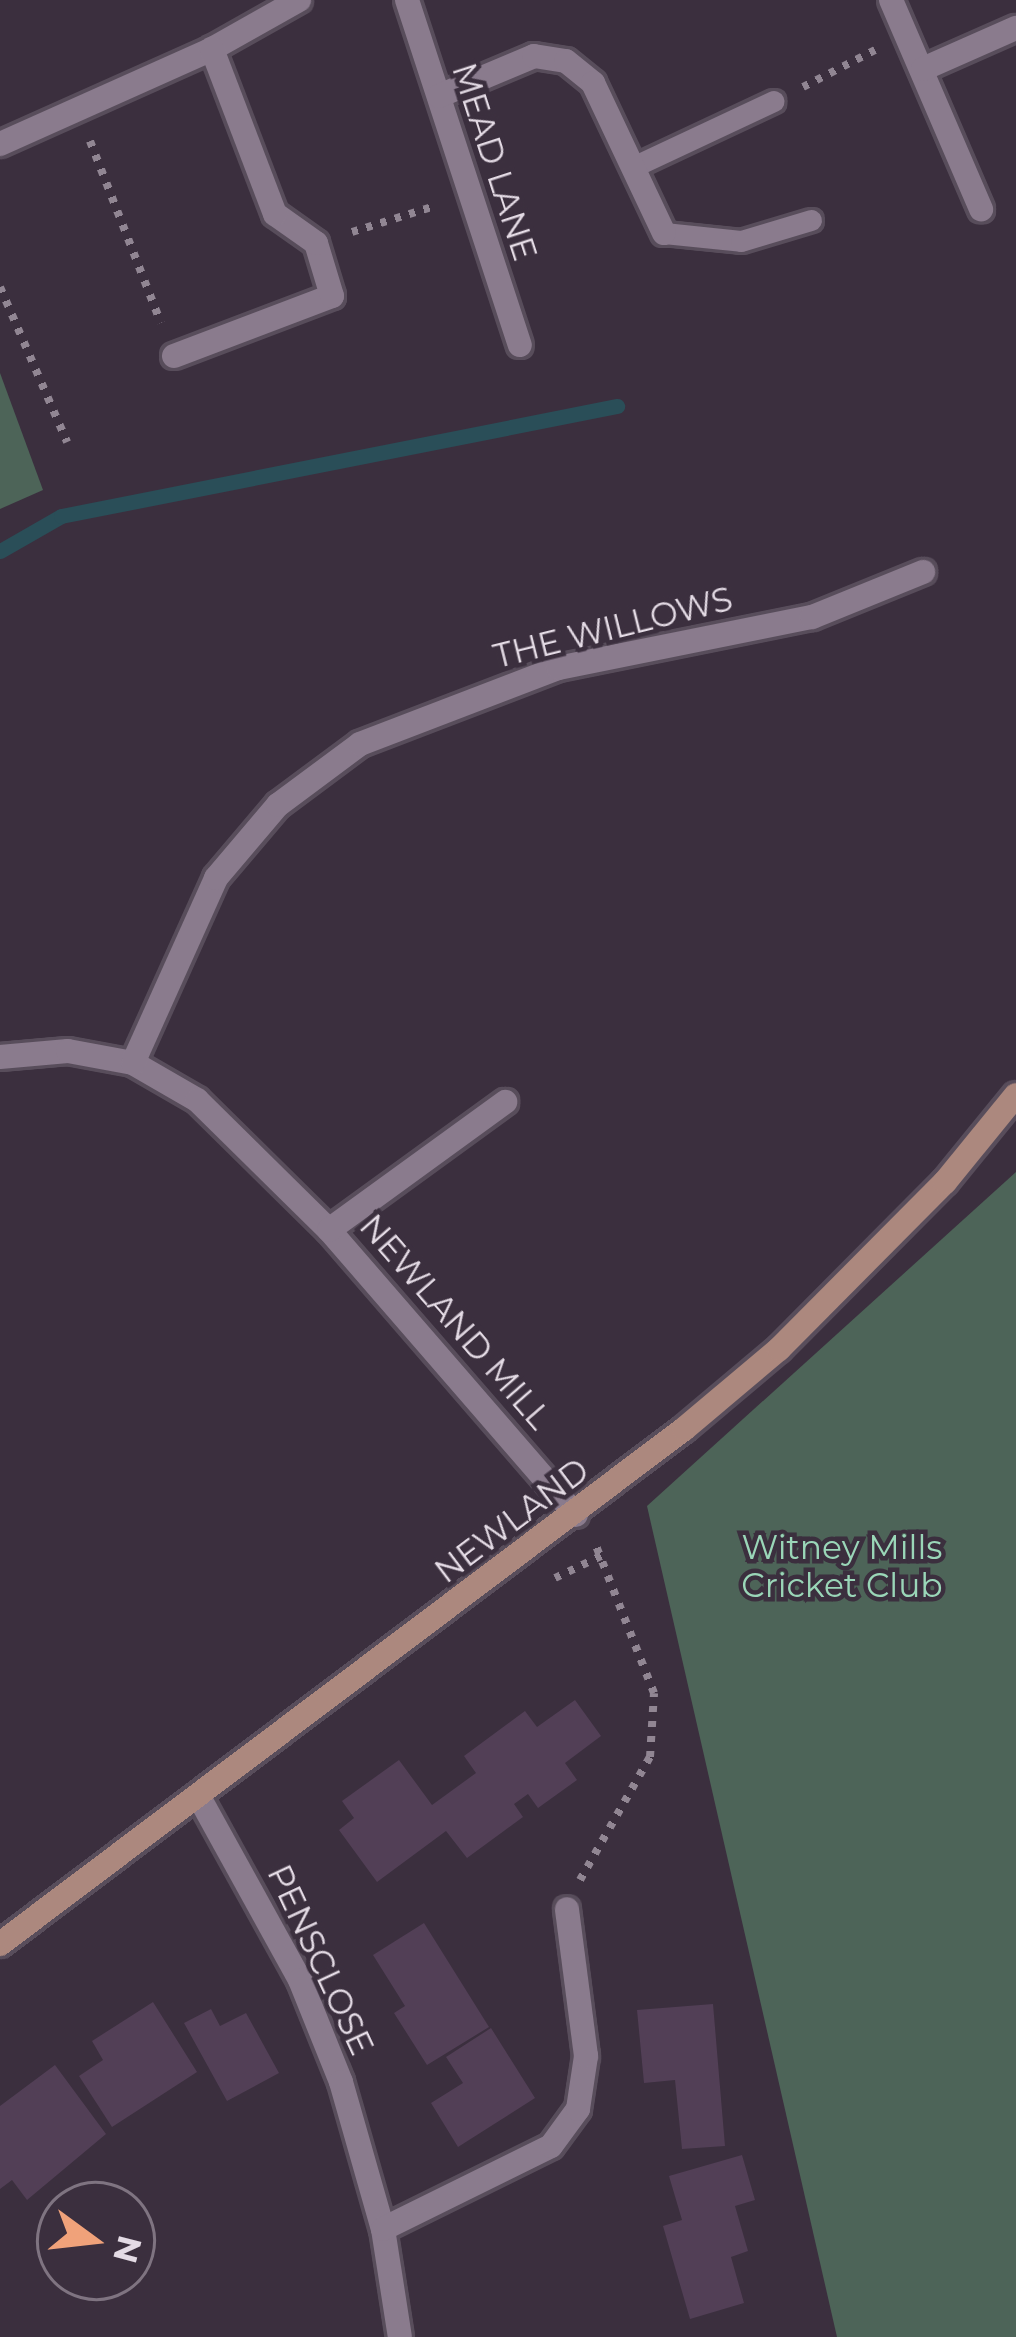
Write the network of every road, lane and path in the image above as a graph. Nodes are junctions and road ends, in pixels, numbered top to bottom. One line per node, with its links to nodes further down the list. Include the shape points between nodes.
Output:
1 (299, 0): 6 (street)
2 (407, 0): 8 (street, MEAD LANE)
3 (891, 0): 5 (street)
4 (1016, 28): 7 (street)
5 (907, 34): 7 (street); 9 (path)
6 (212, 49): 11 (street); 17 (street, via 275,214)
7 (923, 69): 14 (street)
8 (439, 95): 12 (street, via 534,56 566,61 593,83); 13 (street, MEAD LANE)
9 (774, 101): 12 (lane)
10 (65, 142): 20 (path, via 87,133)
11 (0, 144)
12 (635, 166): 16 (street)
13 (468, 196): 17 (path); 19 (street, MEAD LANE)
14 (981, 209)
15 (811, 220): 16 (lane, via 740,241)
16 (664, 233)
17 (316, 243): 20 (street, via 332,296)
18 (0, 287): 21 (path)
19 (520, 345)
20 (174, 356)
21 (67, 442)
22 (923, 572): 24 (street, THE WILLOWS, via 812,617 558,668 360,744 278,805 216,878)
23 (0, 1057): 24 (street, NEWLAND MILL, via 68,1051)
24 (133, 1063): 27 (street, NEWLAND MILL, via 197,1100)
25 (1016, 1095): 28 (main road, NEWLAND, via 945,1182 779,1349)
26 (505, 1102): 27 (street, NEWLAND MILL)
27 (329, 1230): 28 (street, NEWLAND MILL)
28 (576, 1514): 29 (main road, NEWLAND); 30 (path, via 603,1555 654,1693 650,1756)
29 (199, 1797): 31 (main road, NEWLAND); 32 (street, PENSCLOSE, via 300,1980 341,2082)
30 (567, 1909): 32 (street, via 586,2056 578,2109 551,2146)
31 (0, 1944)
32 (383, 2229): 33 (street, PENSCLOSE)
33 (400, 2337)

